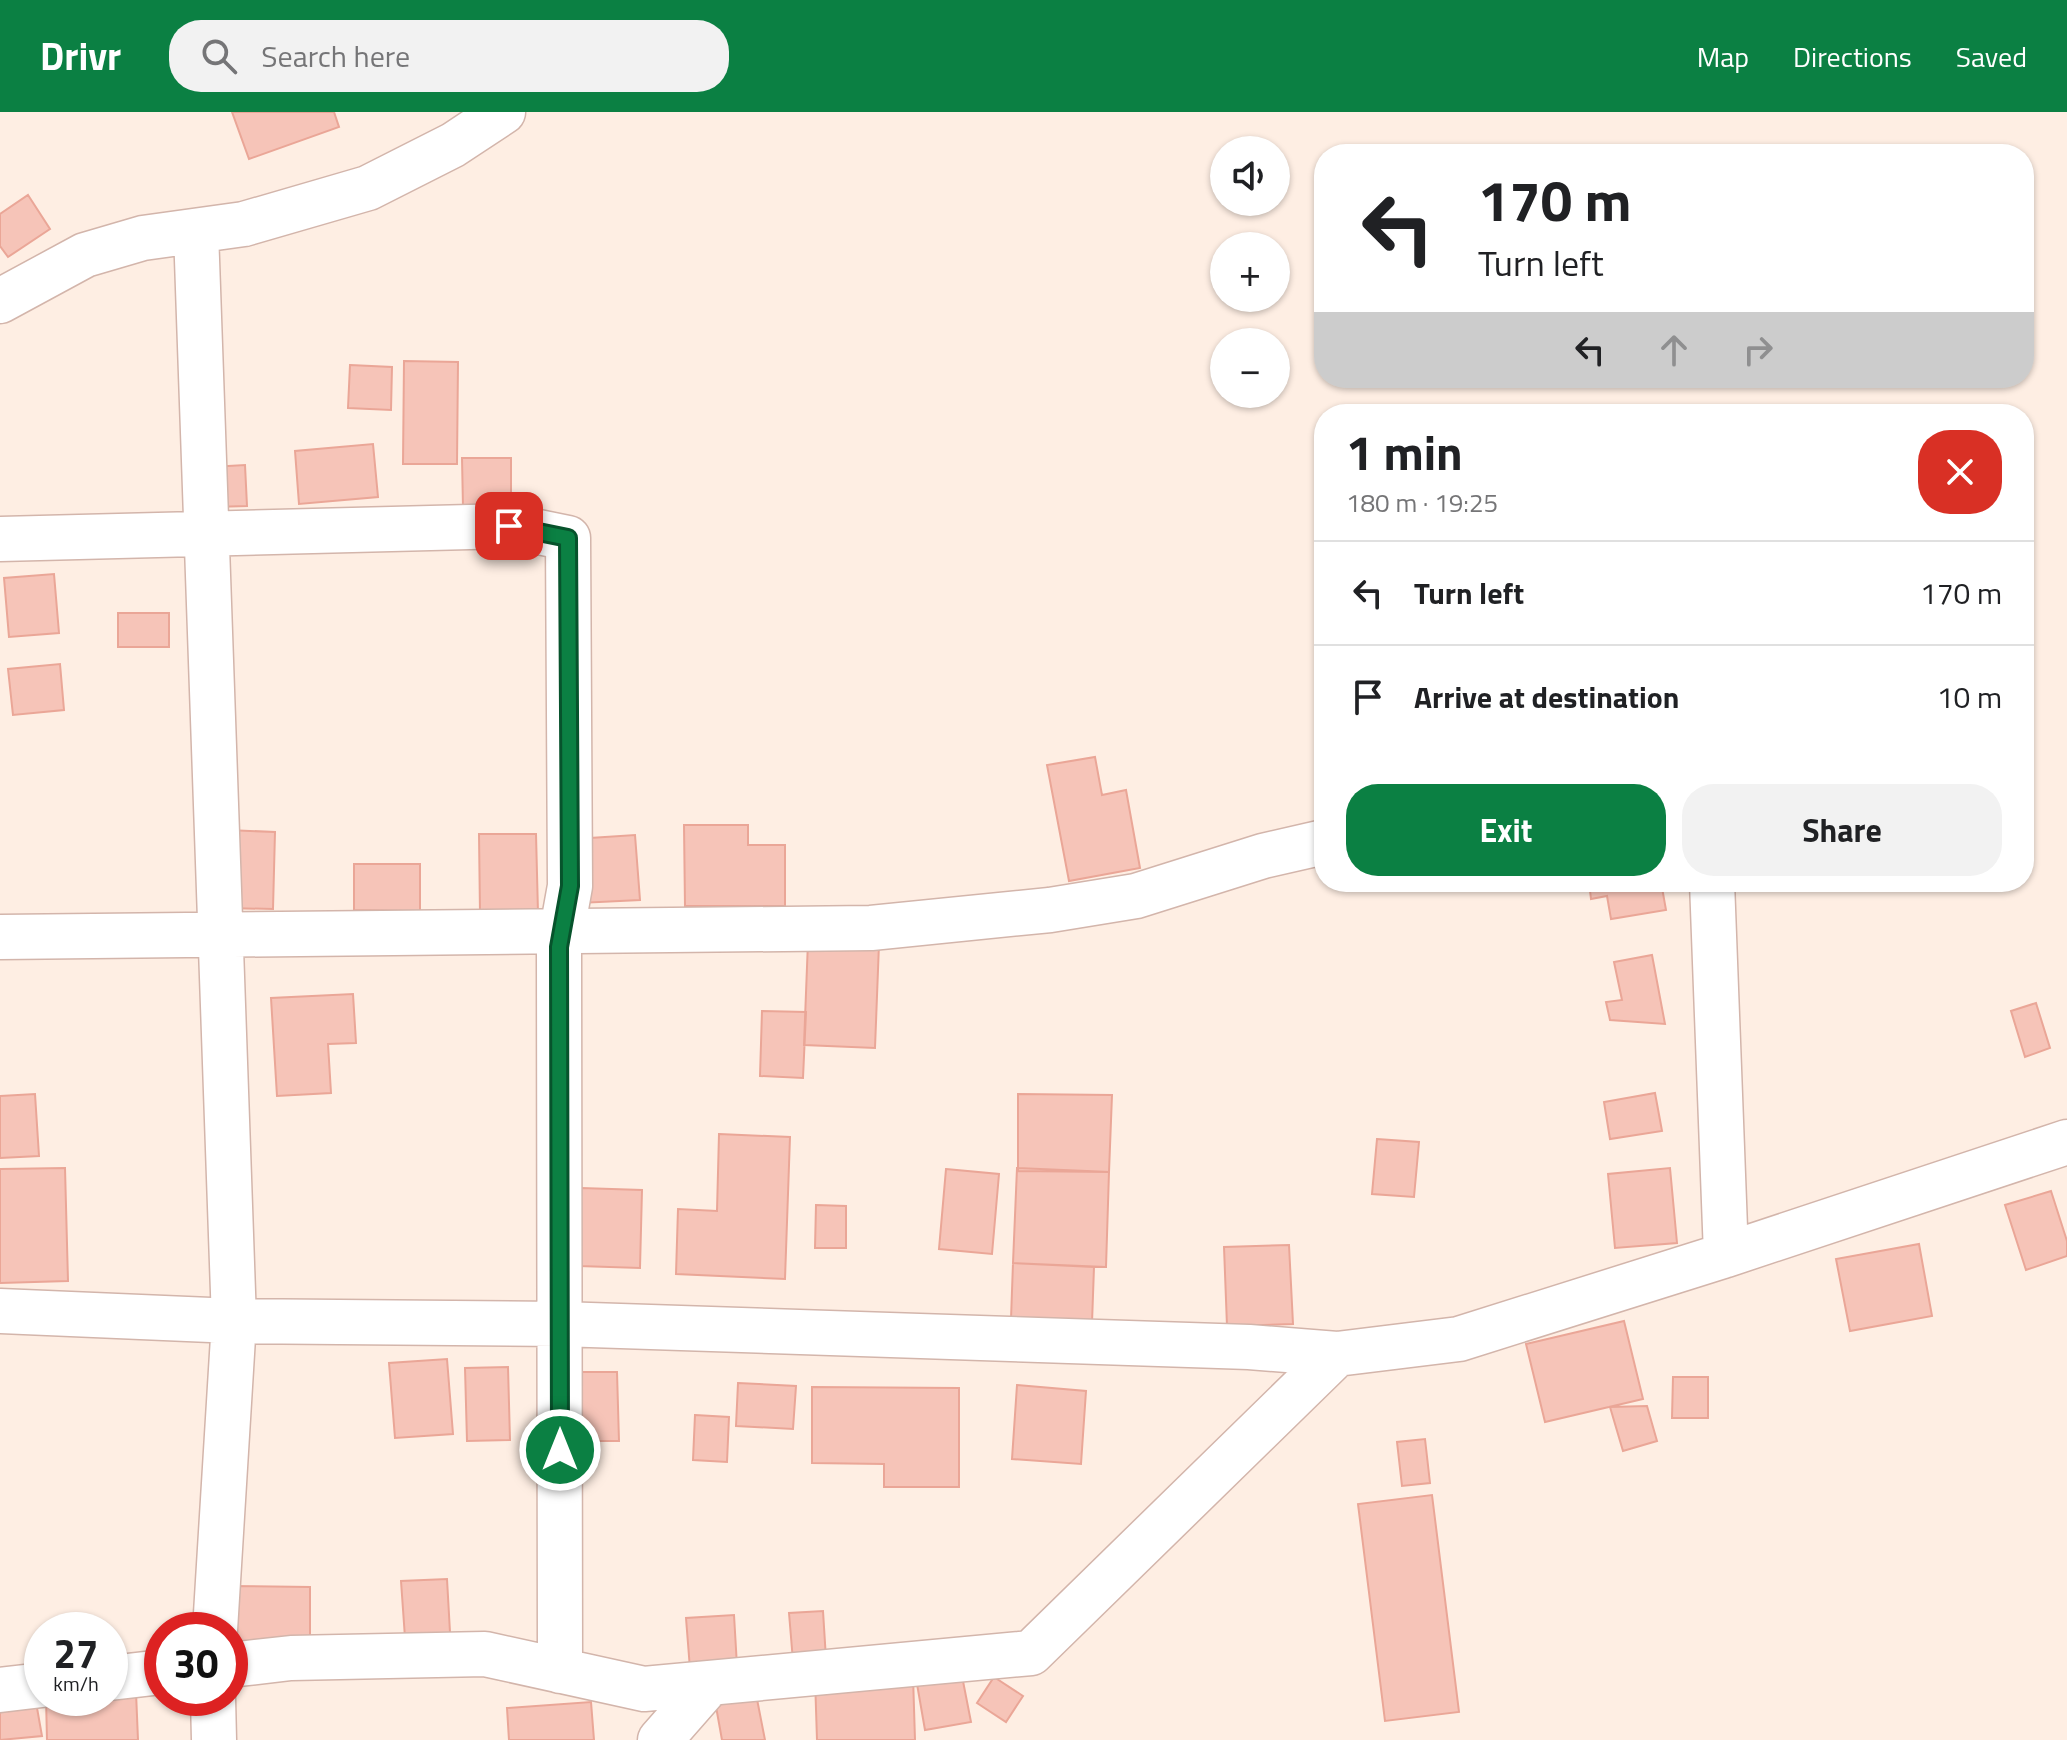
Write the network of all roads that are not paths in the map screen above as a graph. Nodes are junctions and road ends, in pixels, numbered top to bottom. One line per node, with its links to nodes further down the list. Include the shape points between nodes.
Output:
1 (503, 112): 2 (street, via 453,145 368,188 244,224)
2 (196, 231): 3 (street, via 143,238 85,255); 4 (street)
3 (0, 301)
4 (205, 534): 5 (street); 8 (street, via 509,526 568,538 570,886); 9 (street)
5 (0, 539)
6 (1314, 844): 8 (street, via 1136,896 1050,910 871,928)
7 (1712, 892): 12 (street)
8 (563, 928): 9 (street); 15 (street)
9 (219, 932): 10 (street); 14 (street)
10 (0, 937)
11 (2067, 1142): 12 (street)
12 (1726, 1255): 16 (street, via 1459,1339)
13 (0, 1311): 14 (street)
14 (234, 1321): 15 (street); 17 (street)
15 (560, 1324): 16 (street); 19 (street)
16 (1337, 1354): 20 (street, via 1031,1653)
17 (216, 1612)
18 (248, 1663): 19 (street, via 485,1654)
19 (560, 1671): 20 (street, via 644,1689)
20 (710, 1683): 25 (street)
21 (24, 1687): 22 (street)
22 (0, 1690)
23 (213, 1716): 24 (street)
24 (214, 1740)
25 (660, 1740)

